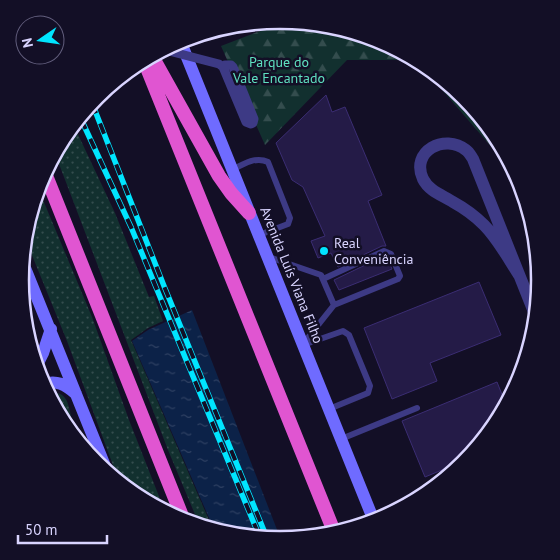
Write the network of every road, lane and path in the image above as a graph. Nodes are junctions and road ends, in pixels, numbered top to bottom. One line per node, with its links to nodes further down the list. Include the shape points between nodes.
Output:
1 (183, 48): 6 (main road, Avenida Luís Viana Filho)
2 (174, 53): 4 (street, bridge, via 223,67 246,122 251,124 254,119 233,67)
3 (155, 62): 8 (highway, via 219,176)
4 (225, 65)
5 (147, 66): 27 (highway)
6 (232, 170): 8 (main road, Avenida Luís Viana Filho); 9 (lane, via 252,161 262,159 268,162 290,218 288,224)
7 (49, 182): 25 (highway)
8 (249, 213): 9 (main road, Avenida Luís Viana Filho)
9 (258, 235): 10 (main road, Avenida Luís Viana Filho)
10 (267, 256): 13 (lane, via 318,273); 17 (main road, Avenida Luís Viana Filho)
11 (519, 275): 11 (street, via 467,150 447,143 427,150 420,168 428,186 485,226); 14 (street)
12 (29, 277): 16 (main road)
13 (323, 279): 15 (lane); 15 (lane, via 384,251 391,254 398,278)
14 (531, 292)
15 (334, 305): 17 (lane)
16 (51, 329): 18 (main road); 20 (main road)
17 (303, 345): 22 (main road, Avenida Luís Viana Filho); 22 (lane, via 343,331 353,343 370,390 368,394)
18 (41, 357)
19 (51, 383): 20 (main road, via 59,382)
20 (77, 396): 24 (main road)
21 (417, 408): 23 (lane)
22 (329, 409): 23 (main road, Avenida Luís Viana Filho)
23 (340, 439): 26 (main road, Avenida Luís Viana Filho)
24 (102, 458)
25 (180, 510)
26 (371, 514)
27 (332, 526)

